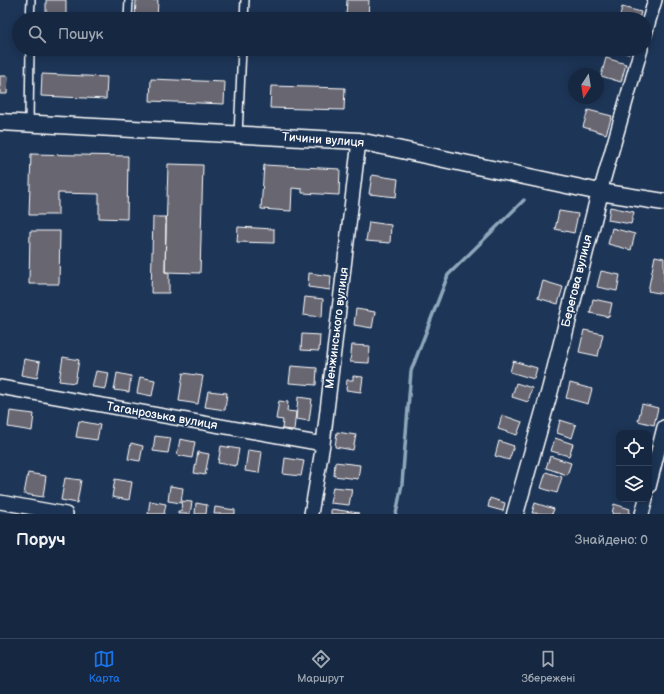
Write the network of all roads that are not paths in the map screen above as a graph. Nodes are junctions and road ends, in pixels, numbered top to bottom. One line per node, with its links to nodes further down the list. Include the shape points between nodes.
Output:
1 (30, 0): 5 (lane)
2 (129, 0): 6 (lane)
3 (244, 0): 7 (lane)
4 (655, 0): 8 (street)
5 (30, 12)
6 (128, 12)
7 (244, 12)
8 (651, 12)
9 (30, 56): 13 (lane)
10 (242, 56): 14 (lane)
11 (639, 56): 16 (street, Берегова вулиця)
12 (0, 122): 13 (street, Тичини вулиця)
13 (29, 124): 14 (street, Тичини вулиця)
14 (238, 135): 15 (street, Тичини вулиця)
15 (359, 141): 16 (street, Тичини вулиця); 20 (street, Менжинського вулиця)
16 (600, 192): 17 (street, Тичини вулиця); 26 (street, Берегова вулиця, via 550,390)
17 (664, 202)
18 (0, 387): 20 (street, Таганрозька вулиця)
19 (664, 427): 21 (street)
20 (324, 444): 25 (street, Менжинського вулиця)
21 (652, 475)
22 (0, 502): 24 (street)
23 (645, 502): 27 (street)
24 (66, 514)
25 (311, 514)
26 (515, 514)
27 (642, 514)

